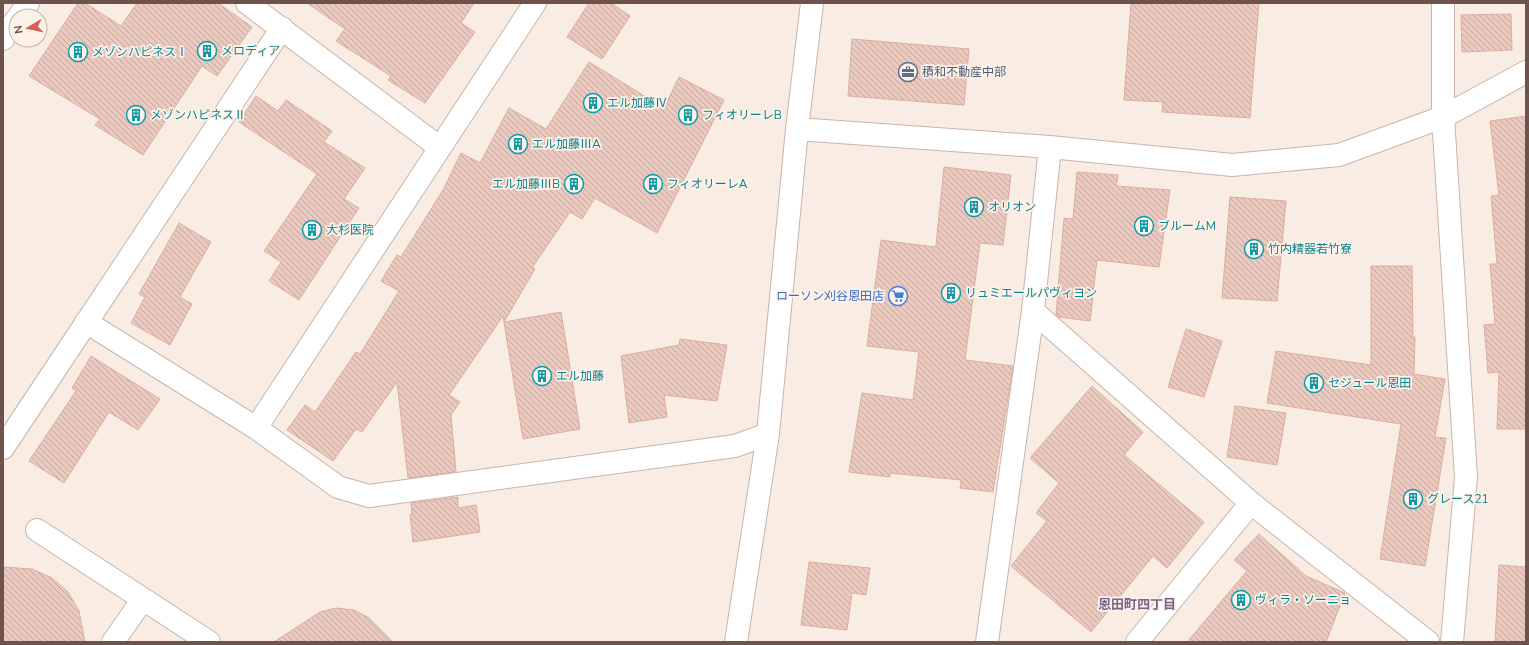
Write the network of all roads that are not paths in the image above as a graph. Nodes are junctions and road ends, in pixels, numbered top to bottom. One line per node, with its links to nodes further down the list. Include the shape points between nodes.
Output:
1 (247, 3): 5 (street)
2 (535, 3): 9 (street)
3 (812, 3): 8 (street)
4 (1443, 3): 7 (street)
5 (282, 28): 9 (street); 12 (street)
6 (1526, 72): 7 (street)
7 (1443, 117): 10 (street, via 1339,155 1232,165); 25 (street, via 1466,477)
8 (797, 129): 10 (street); 14 (street)
9 (439, 147): 13 (street)
10 (1050, 147): 11 (street)
11 (1034, 311): 16 (street); 22 (street)
12 (86, 322): 13 (street); 15 (street)
13 (256, 428): 14 (street, via 338,487 369,496 735,446)
14 (768, 434): 21 (street)
15 (3, 448)
16 (1251, 503): 23 (street); 24 (street)
17 (37, 530): 18 (street)
18 (143, 599): 19 (street); 20 (street)
19 (113, 642)
20 (209, 642)
21 (736, 642)
22 (987, 642)
23 (1137, 642)
24 (1428, 642)
25 (1452, 642)

